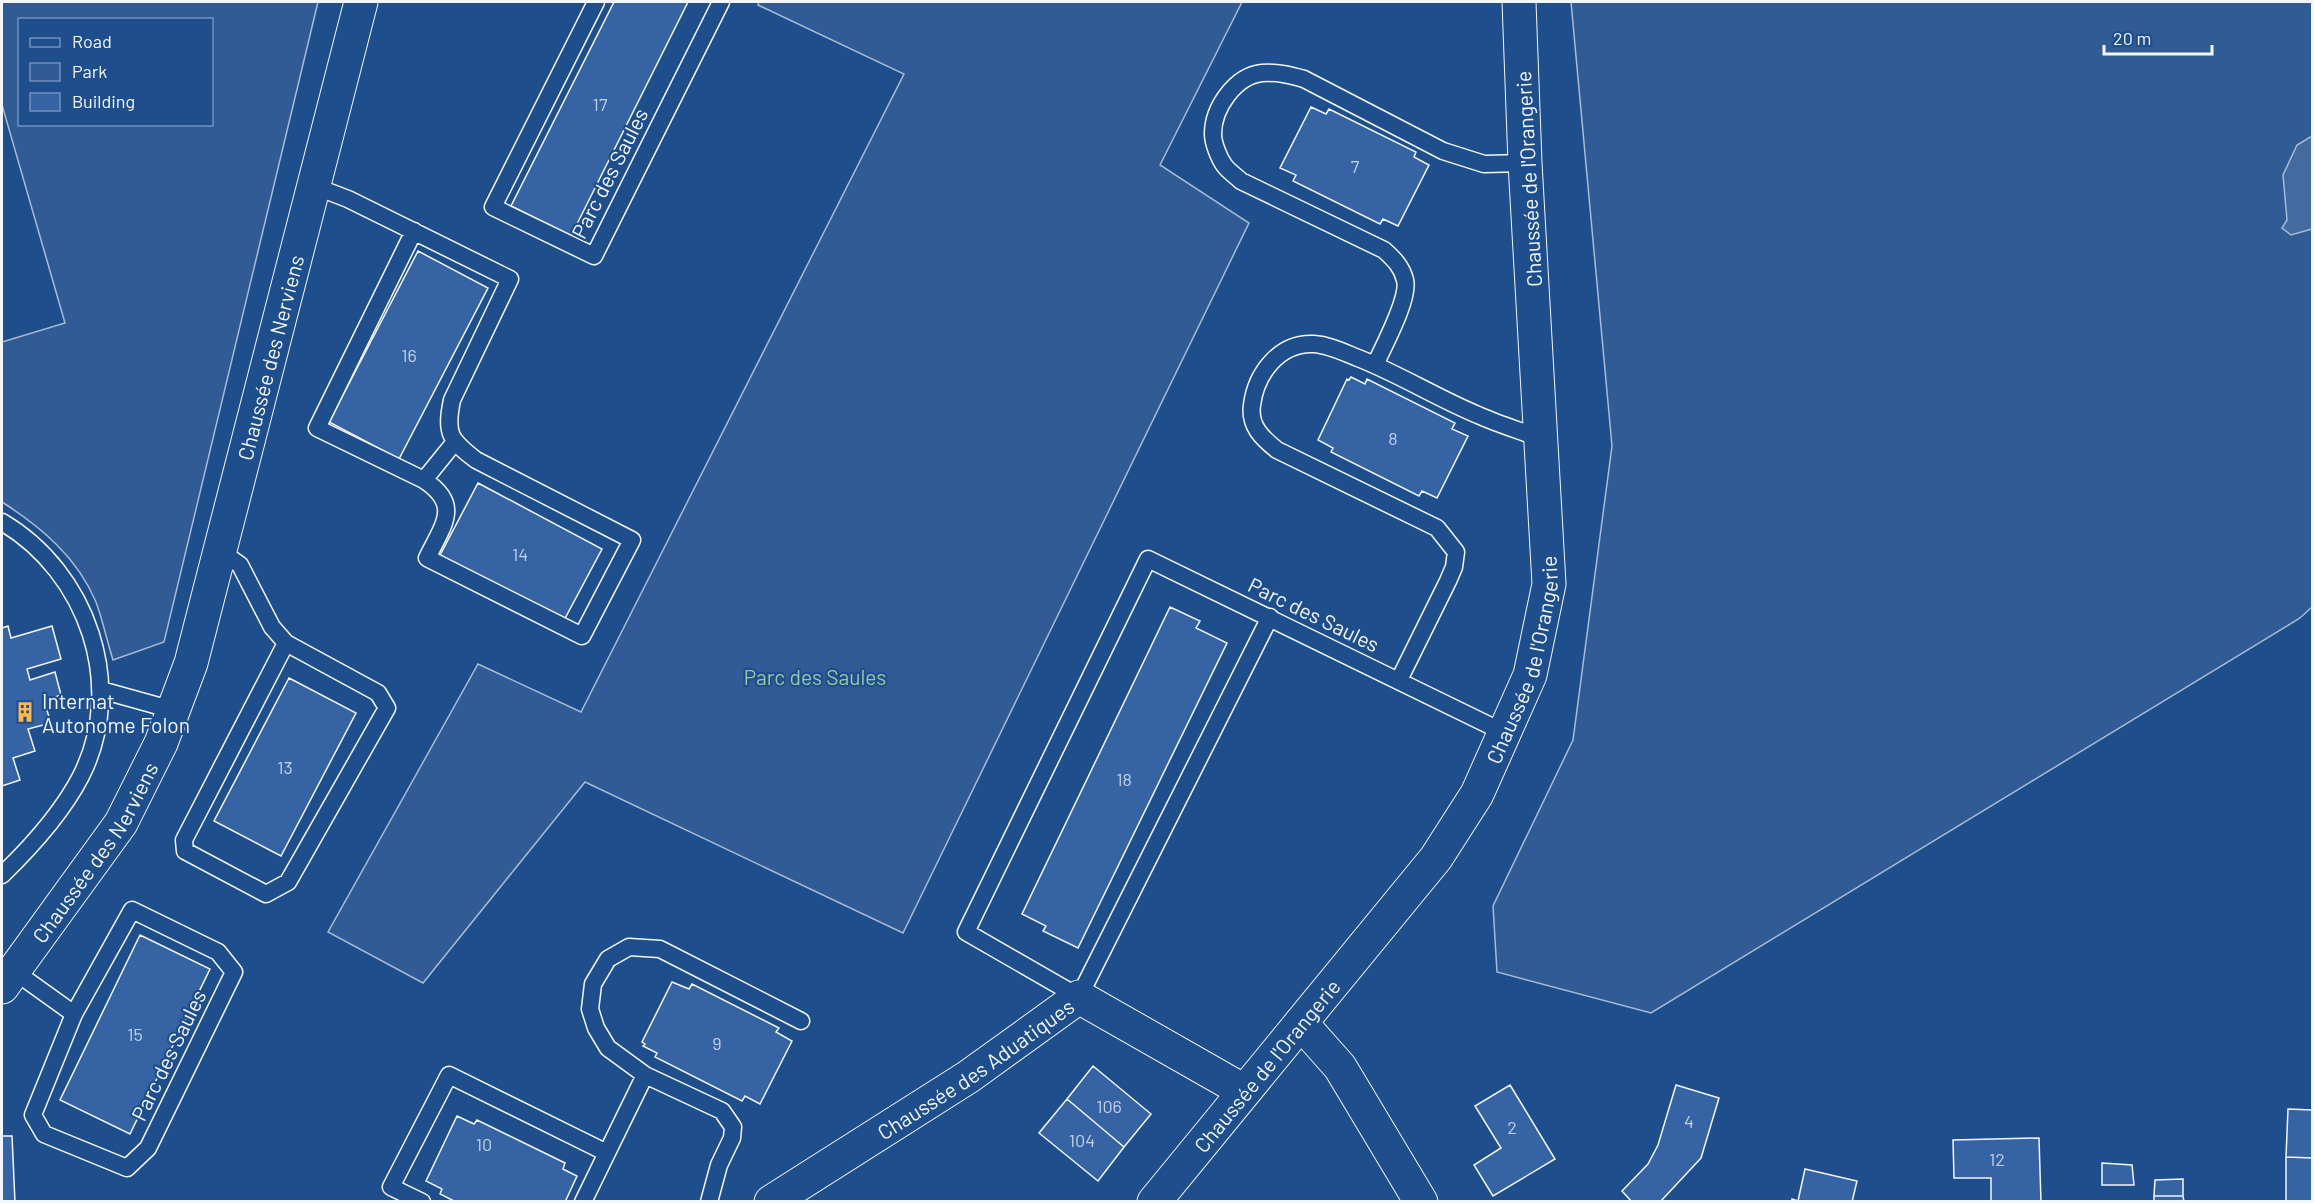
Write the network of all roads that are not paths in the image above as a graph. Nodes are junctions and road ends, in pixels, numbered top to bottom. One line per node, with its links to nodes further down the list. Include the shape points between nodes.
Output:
1 (361, 2): 6 (street, Chaussée des Nerviens)
2 (596, 2): 3 (lane, Parc des Saules, via 493,207 594,256)
3 (721, 2)
4 (1519, 2): 5 (street, Chaussée de l'Orangerie)
5 (1526, 163): 8 (lane, via 1484,164 1443,151 1304,80 1282,73 1260,73 1246,78 1224,100 1213,136 1224,167 1241,181 1384,250 1397,262 1406,282 1404,296); 9 (street, Chaussée de l'Orangerie)
6 (314, 186): 7 (lane); 13 (street, Chaussée des Nerviens)
7 (414, 231): 10 (lane, via 510,279 452,400 448,420); 11 (lane, via 317,428)
8 (1375, 365): 9 (lane, via 1478,416); 16 (lane, via 1328,346 1298,345 1270,363 1258,380 1251,411 1254,429 1277,450 1437,528 1455,552 1448,581)
9 (1542, 439): 19 (street, Chaussée de l'Orangerie, via 1549,584 1530,675)
10 (454, 443): 11 (lane); 11 (lane, via 476,460 632,540 582,636 427,558 445,522 446,502)
11 (424, 480)
12 (2, 522): 17 (lane, via 42,552 79,603 98,658)
13 (219, 550): 15 (lane, via 240,566 272,627); 18 (street, Chaussée des Nerviens, via 191,663)
14 (1270, 617): 16 (lane, Parc des Saules); 22 (lane); 22 (lane, Parc des Saules, via 1148,559 966,932)
15 (286, 643): 15 (lane, via 378,693 387,708 288,882 266,894 185,851 183,840)
16 (1399, 680): 19 (lane, Parc des Saules)
17 (101, 690): 18 (lane); 20 (lane, via 92,747 81,775 46,828)
18 (173, 710): 21 (street, Chaussée des Nerviens, via 121,824)
19 (1505, 733): 25 (street, Chaussée de l'Orangerie, via 1477,794 1436,858)
20 (2, 875)
21 (8, 979): 23 (lane)
22 (1078, 998): 27 (street, Chaussée des Aduatiques); 32 (street, Chaussée des Aduatiques, via 968,1077)
23 (74, 1014): 23 (lane, Parc des Saules, via 33,1115 44,1134 128,1168 148,1148 234,972 218,952 132,910)
24 (801, 1021): 26 (lane, via 660,949 629,947 608,959 593,984 590,1009 608,1048)
25 (1301, 1023): 27 (street, Chaussée de l'Orangerie); 34 (street, via 1340,1067)
26 (645, 1075): 28 (lane); 31 (lane, via 722,1111 733,1127)
27 (1244, 1091): 33 (street, Chaussée de l'Orangerie)
28 (607, 1153): 29 (lane, via 449,1075 391,1187); 30 (lane)
29 (422, 1202)
30 (583, 1202)
31 (709, 1202)
32 (771, 1202)
33 (1154, 1202)
34 (1422, 1202)

